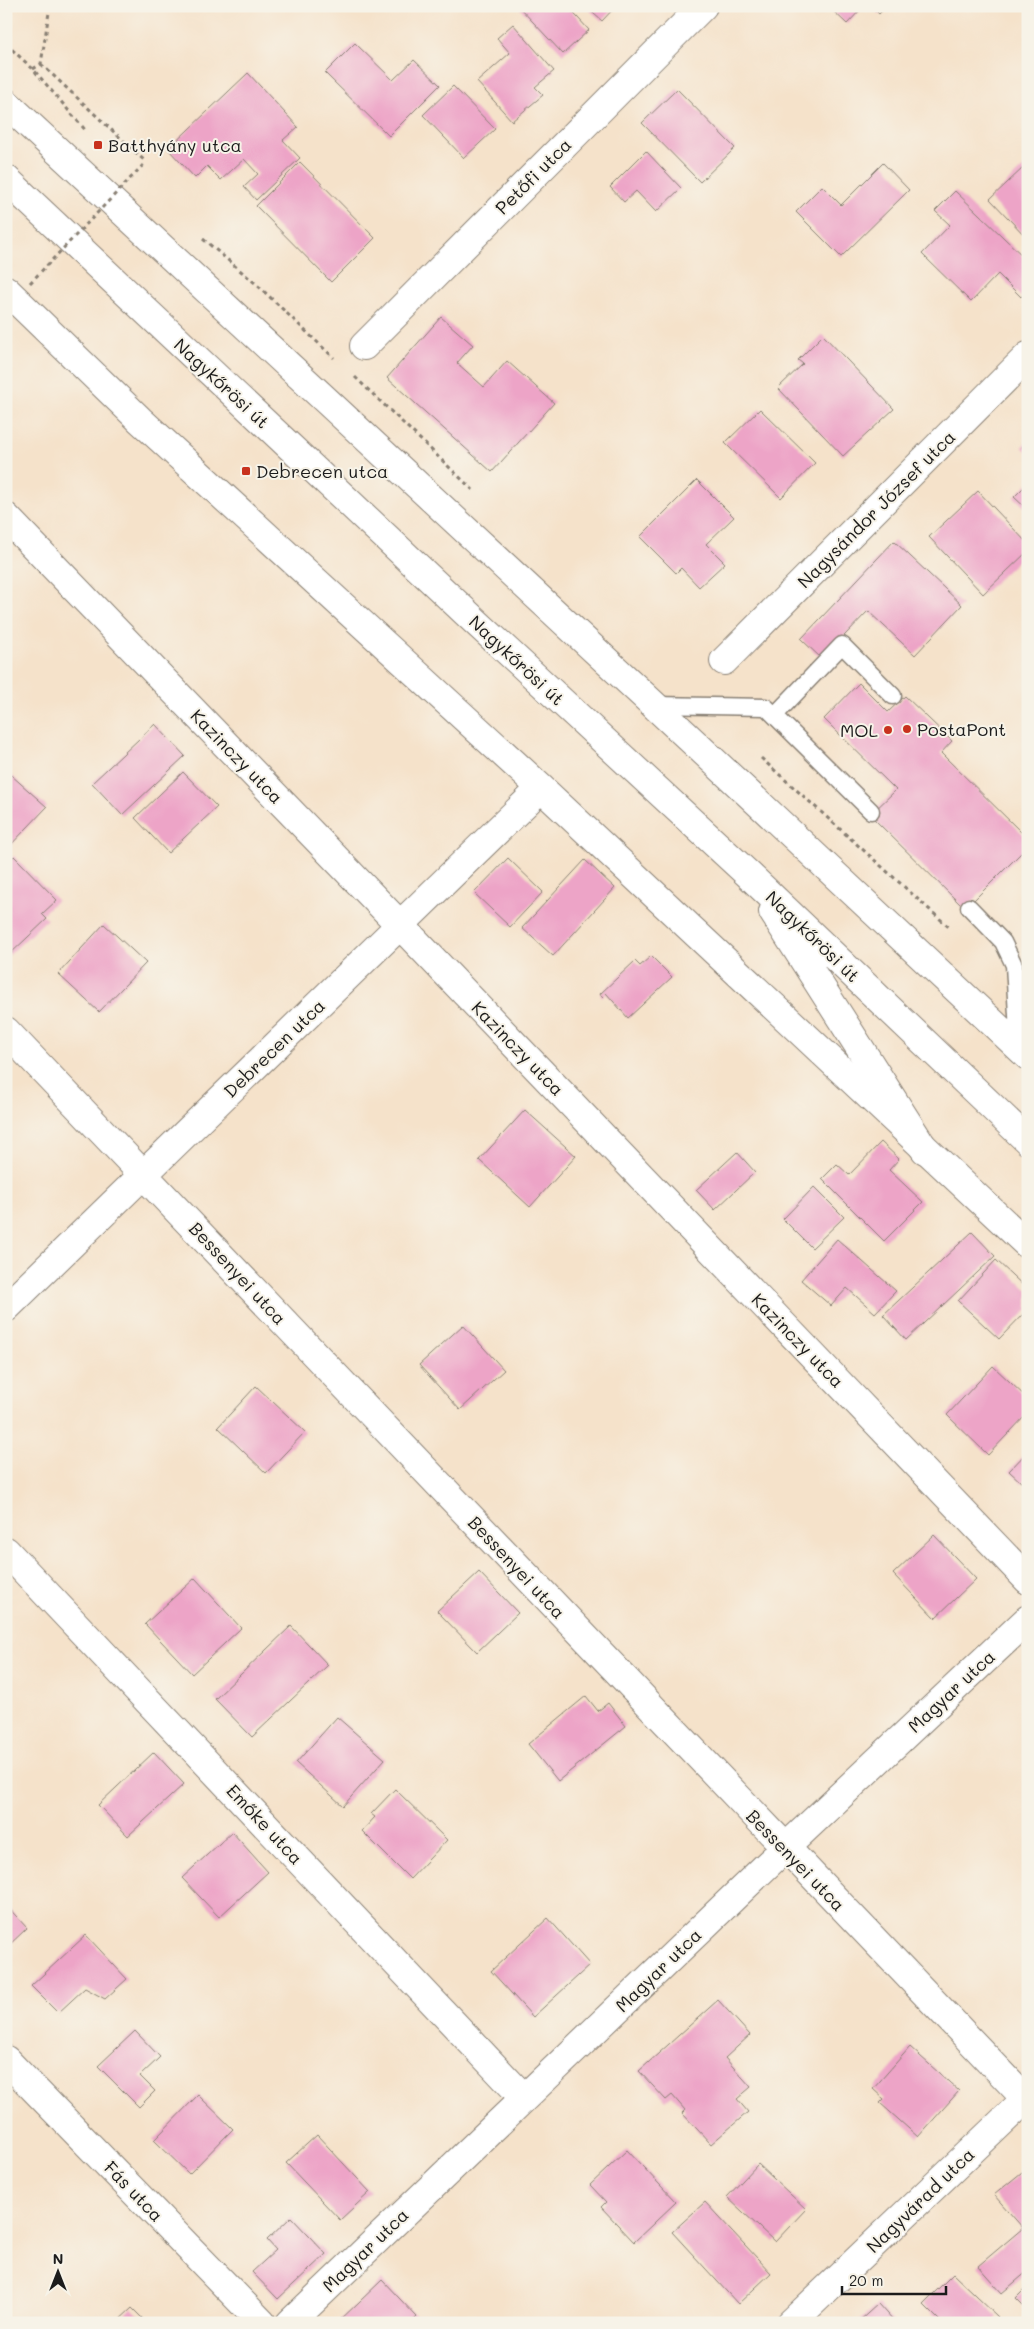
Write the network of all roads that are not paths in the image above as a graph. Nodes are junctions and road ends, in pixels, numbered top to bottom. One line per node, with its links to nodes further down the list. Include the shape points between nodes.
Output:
1 (703, 6): 5 (street, Petőfi utca)
2 (6, 103): 10 (street)
3 (6, 179): 14 (street, Nagykőrösi út)
4 (18, 286): 12 (street, via 140,420)
5 (364, 346)
6 (1028, 356): 8 (street, Nagysándor József utca)
7 (6, 517): 16 (street, Kazinczy utca)
8 (724, 661)
9 (893, 696): 11 (lane, via 842,645)
10 (654, 705): 11 (lane, via 766,707); 18 (street)
11 (775, 715): 13 (lane)
12 (541, 788): 16 (street, Debrecen utca); 20 (street)
13 (871, 811)
14 (749, 875): 19 (street, Nagykőrösi út); 20 (street)
15 (969, 907): 18 (lane, via 1003,942 1010,954 1014,965)
16 (400, 924): 21 (street, Debrecen utca); 25 (street, Kazinczy utca)
17 (6, 1031): 21 (street, Bessenyei utca)
18 (1023, 1052)
19 (1028, 1141)
20 (925, 1150): 22 (street)
21 (144, 1174): 23 (street, Debrecen utca); 27 (street, Bessenyei utca)
22 (1028, 1245)
23 (6, 1308)
24 (6, 1551): 29 (street, Emőke utca)
25 (1028, 1580)
26 (1028, 1619): 27 (street, Magyar utca)
27 (784, 1848): 29 (street, Magyar utca); 30 (street, Bessenyei utca)
28 (6, 2060): 31 (street, Fás utca)
29 (524, 2098): 32 (street, Magyar utca)
30 (1027, 2099): 33 (street, Nagyvárad utca)
31 (262, 2323)
32 (290, 2323)
33 (791, 2323)

